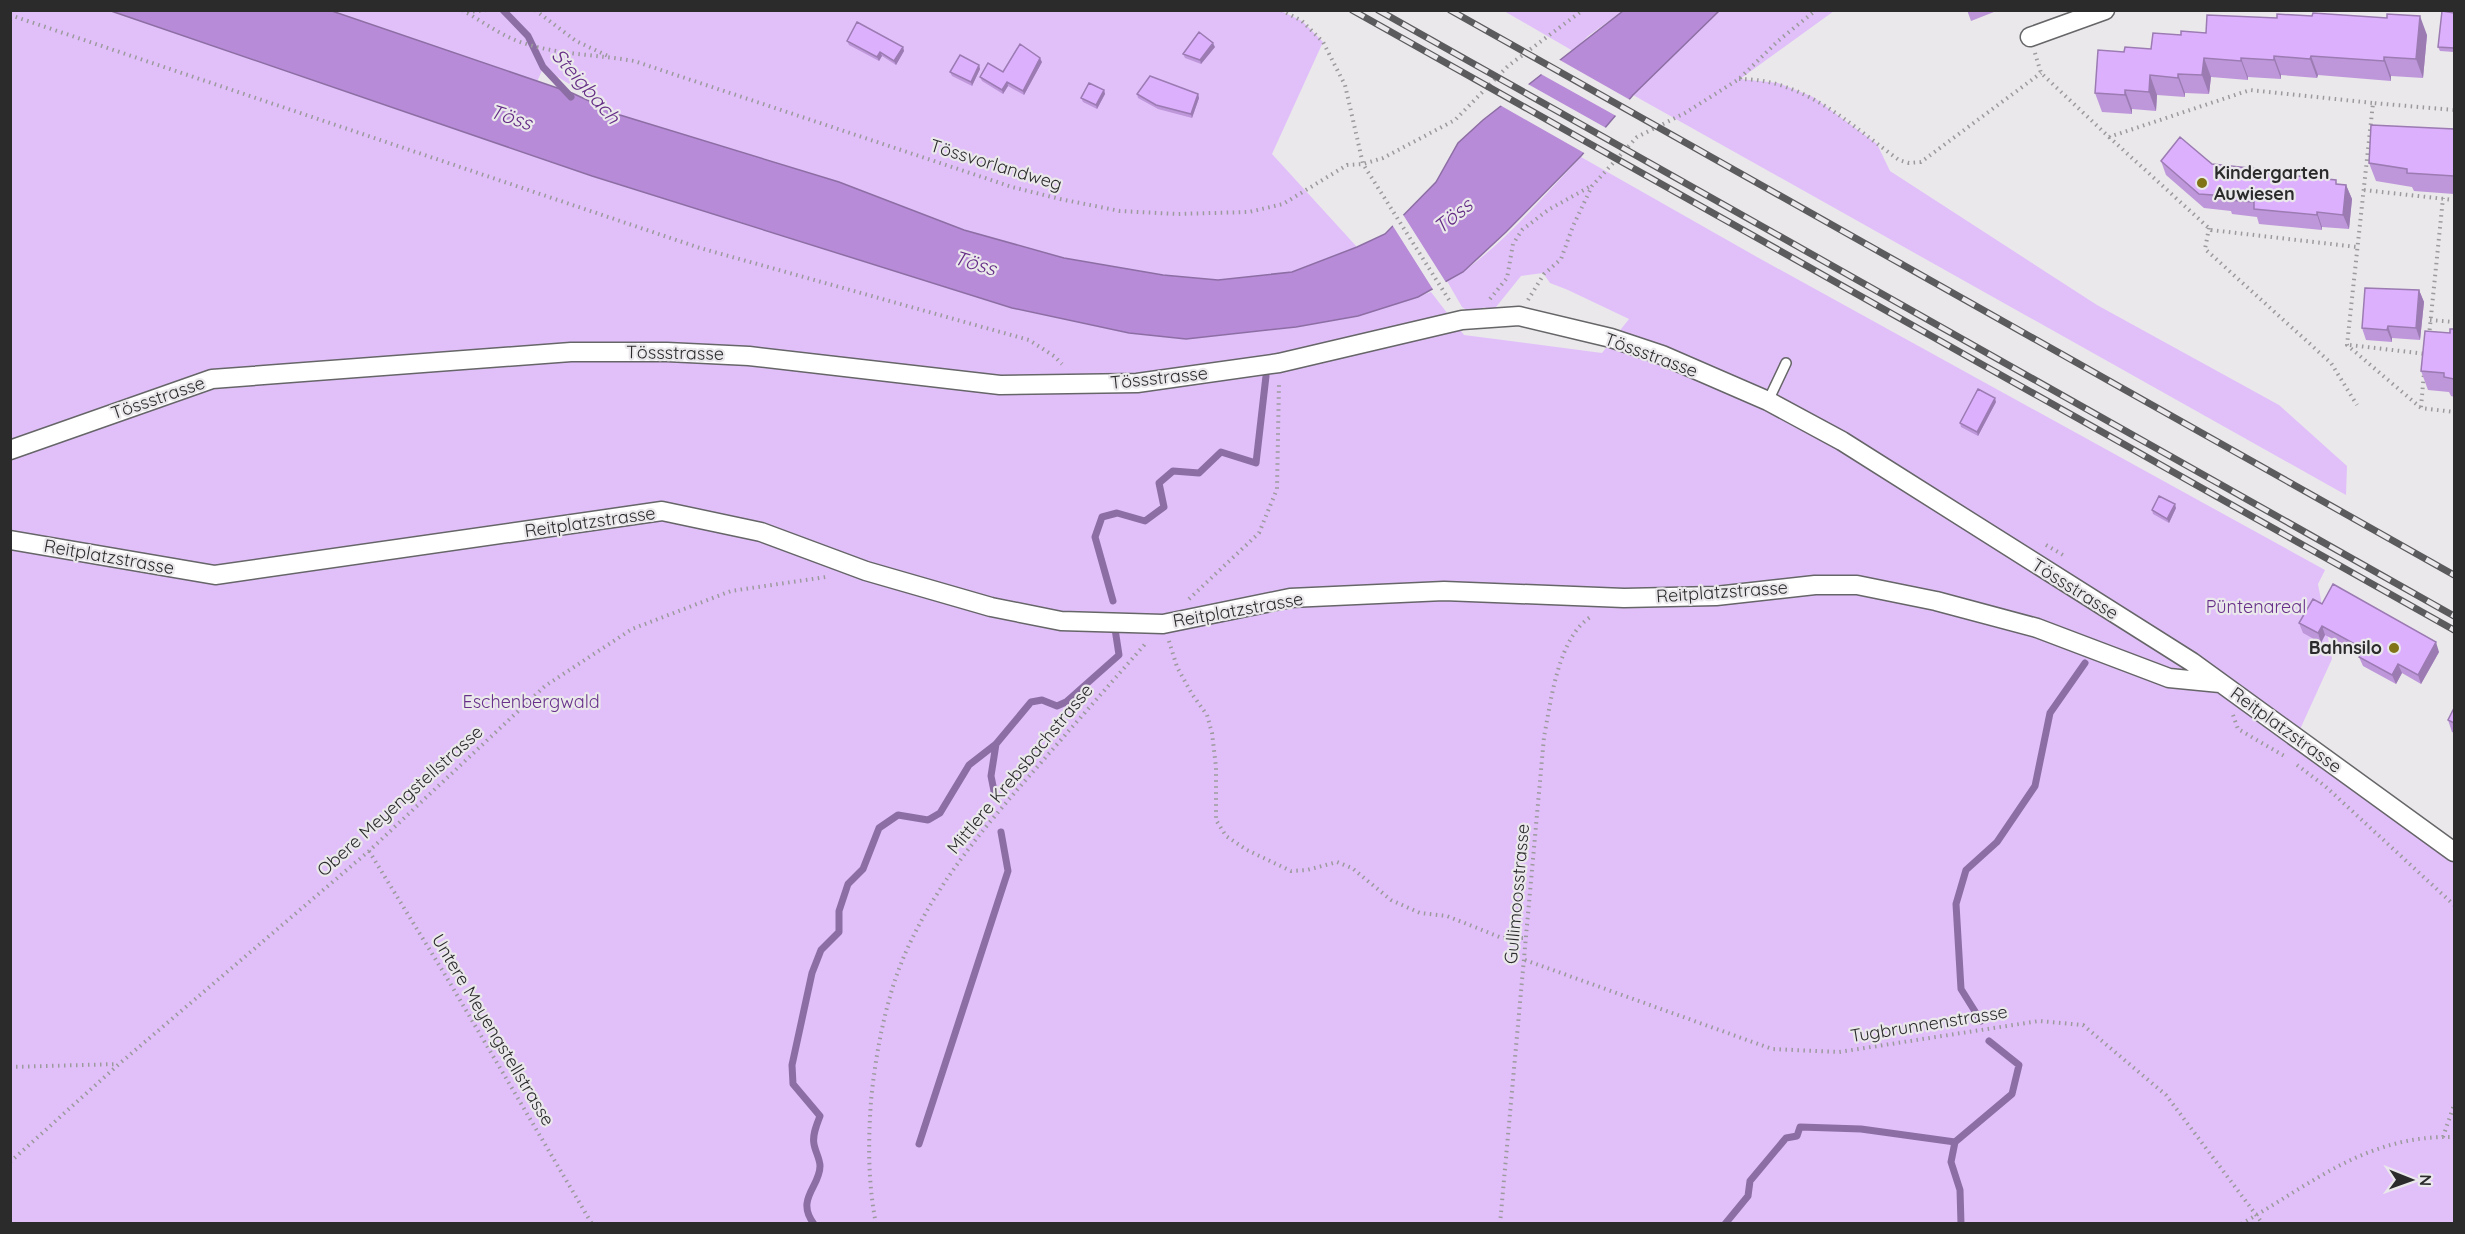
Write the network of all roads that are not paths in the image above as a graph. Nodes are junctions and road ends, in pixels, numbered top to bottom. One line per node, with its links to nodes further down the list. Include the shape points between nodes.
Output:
1 (2105, 10): 2 (street)
2 (2030, 37)
3 (1786, 363): 4 (lane)
4 (1768, 401): 5 (street, Tössstrasse, via 1662,355 1519,316 1462,320 1279,363 1137,383 1000,385 749,356 667,352 571,352 212,379); 7 (street, Tössstrasse, via 1842,441)
5 (10, 450)
6 (10, 540): 7 (street, Reitplatzstrasse, via 215,575 662,511 761,532 866,572 991,607 1061,621 1163,624 1290,598 1444,591 1624,598 1716,596 1815,585 1857,585 2037,628 2169,678)
7 (2222, 683): 8 (street, Reitplatzstrasse)
8 (2454, 852)

